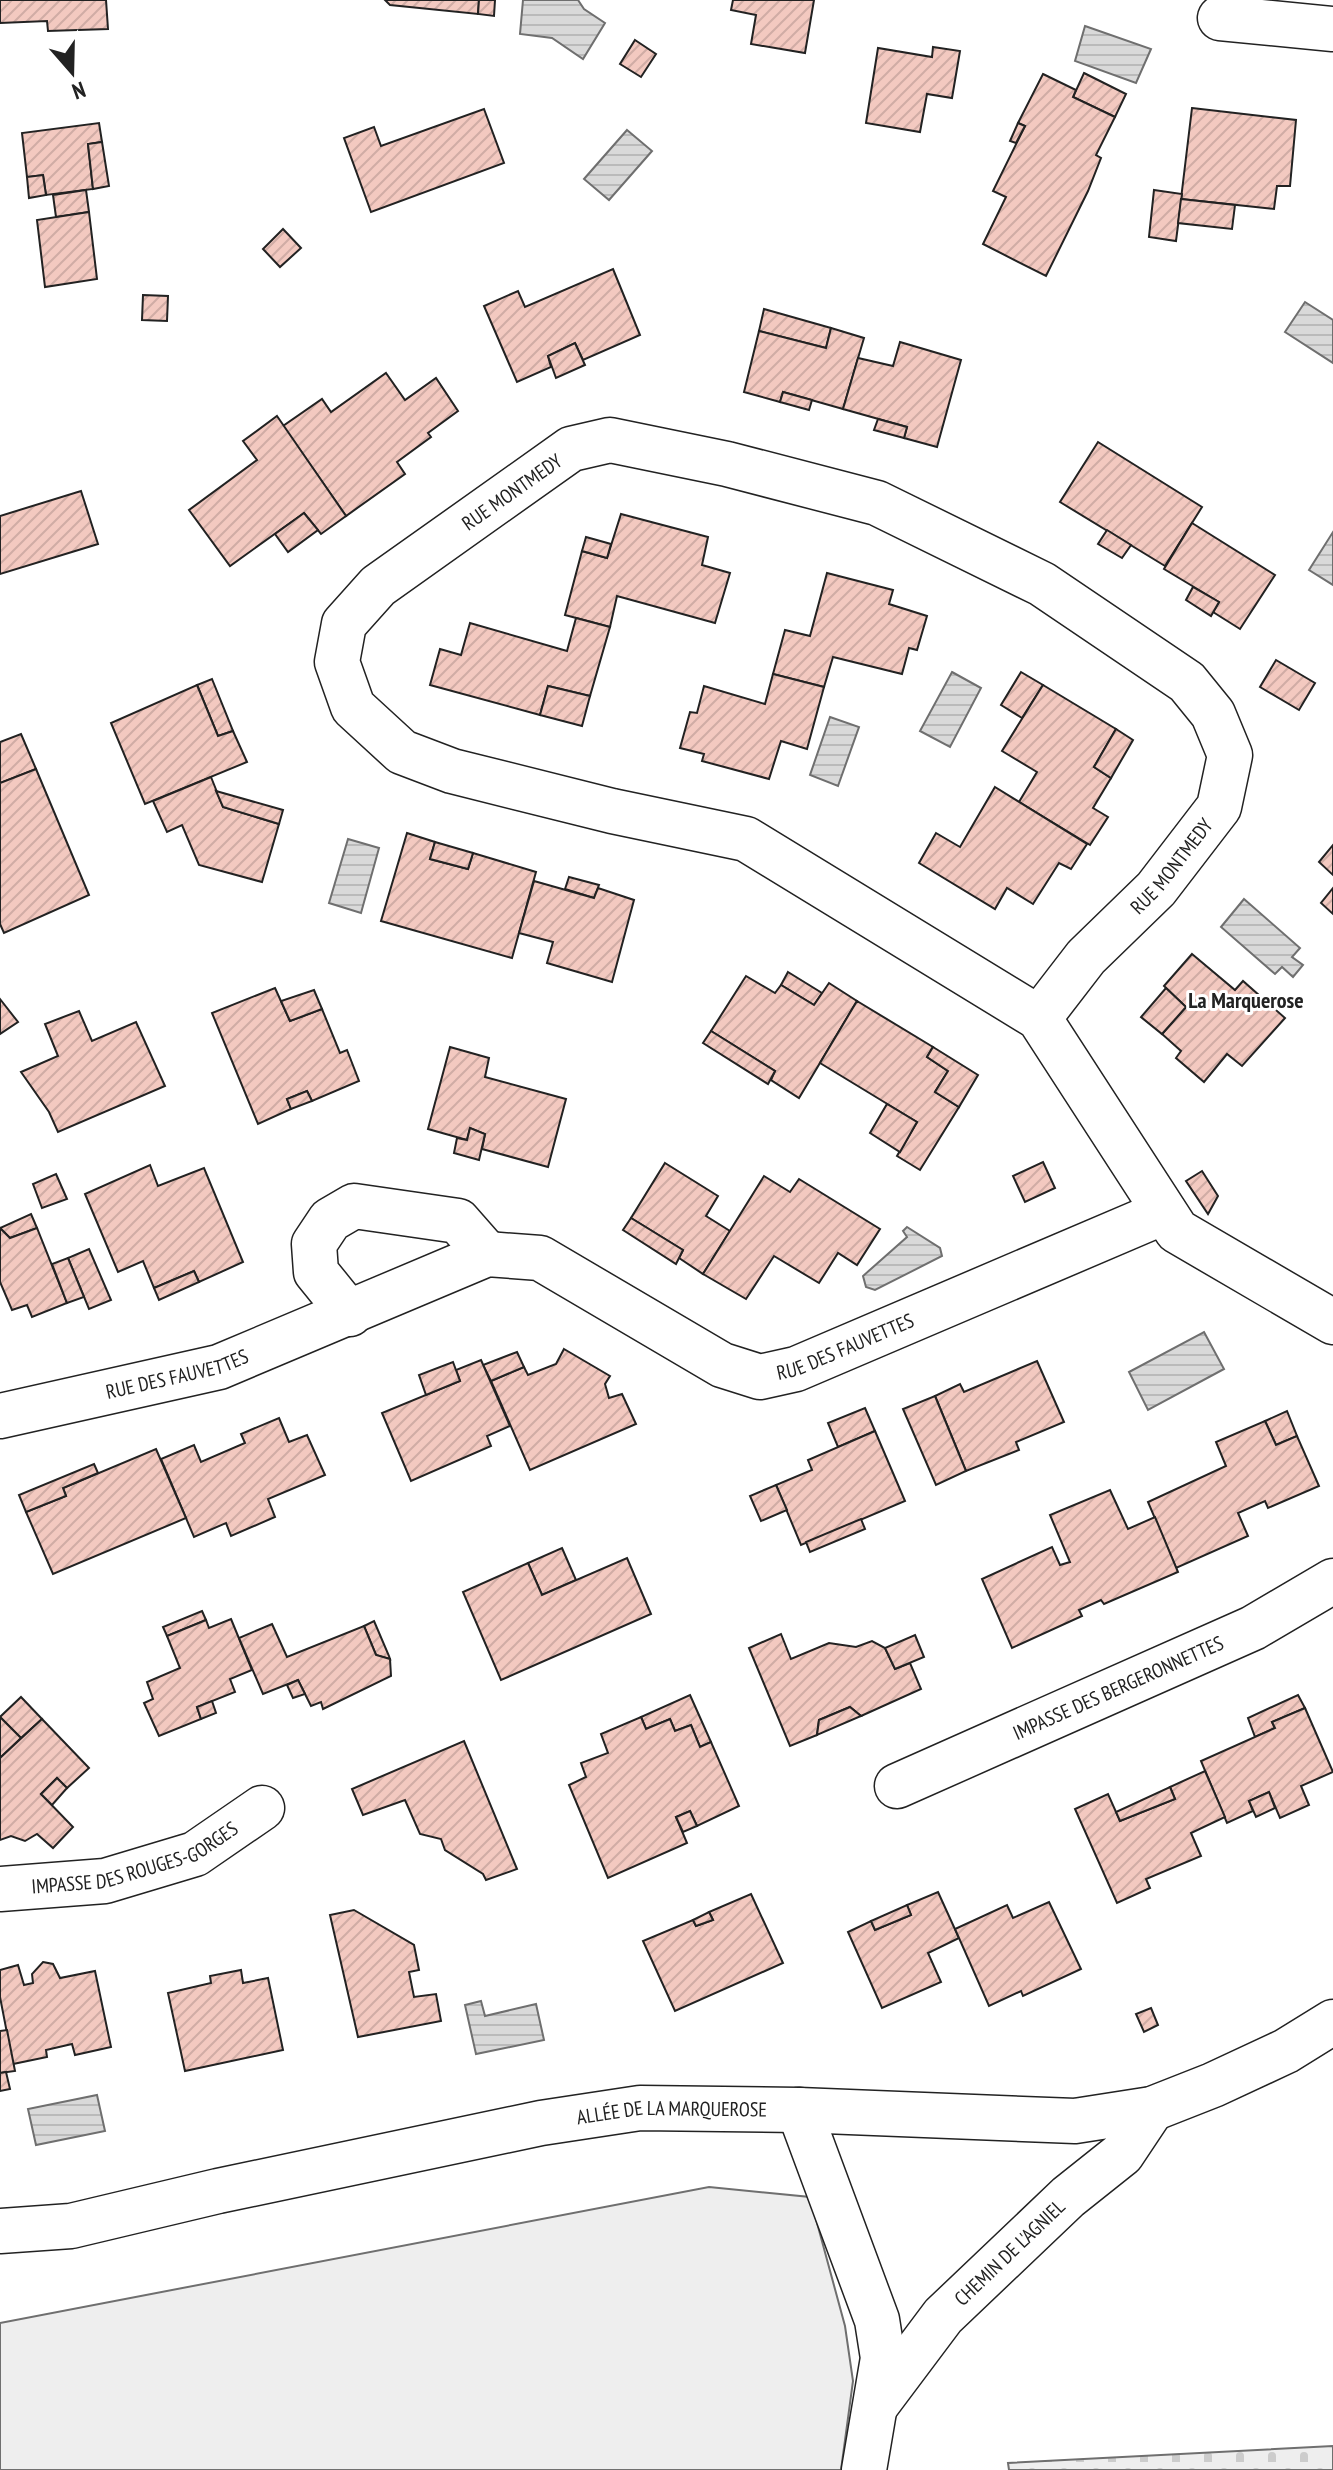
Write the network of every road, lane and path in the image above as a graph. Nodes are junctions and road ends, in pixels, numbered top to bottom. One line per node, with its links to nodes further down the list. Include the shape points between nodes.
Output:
1 (1220, 18): 2 (street)
2 (1333, 29)
3 (1039, 1018): 3 (street, RUE MONTMEDY, via 1086,957 1156,889 1219,807 1230,755 1213,714 1187,682 1042,584 877,503 610,440 571,449 378,586 344,624 337,662 353,707 402,752 452,771 746,839); 4 (street, RUE MONTMEDY)
4 (1164, 1212): 5 (street, RUE DES FAUVETTES, via 796,1369 760,1377 722,1365 540,1258); 7 (street, RUE MONTMEDY, via 1177,1231)
5 (487, 1254): 6 (street, RUE DES FAUVETTES); 6 (street, via 458,1221 354,1206 330,1220 314,1244 316,1272)
6 (350, 1314): 8 (street, RUE DES FAUVETTES, via 219,1367)
7 (1333, 1322)
8 (0, 1416)
9 (1333, 1581): 10 (street, IMPASSE DES BERGERONNETTES, via 1253,1628)
10 (897, 1786)
11 (262, 1808): 12 (street, IMPASSE DES ROUGES-GORGES, via 195,1854 105,1881)
12 (0, 1889)
13 (1333, 2022): 14 (street, ALLÉE DE LA MARQUEROSE, via 1286,2051)
14 (1152, 2109): 15 (street, ALLÉE DE LA MARQUEROSE, via 1075,2121); 17 (street, CHEMIN DE L'AGNIEL, via 1122,2154 1068,2197 943,2316)
15 (799, 2110): 16 (street, ALLÉE DE LA MARQUEROSE, via 640,2108 541,2123 71,2226); 17 (street, CHEMIN DE L'AGNIEL, via 877,2320 883,2358)
16 (0, 2231)
17 (877, 2404): 18 (street, CHEMIN DE L'AGNIEL)
18 (864, 2470)

